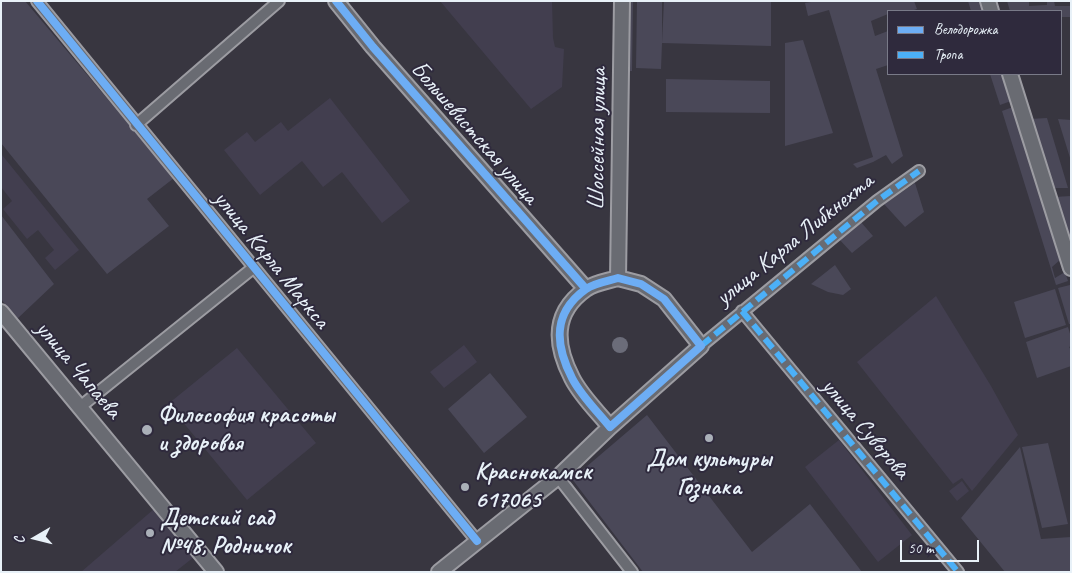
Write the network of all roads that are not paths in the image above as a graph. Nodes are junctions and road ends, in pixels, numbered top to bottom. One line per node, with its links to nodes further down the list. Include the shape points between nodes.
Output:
1 (36, 1): 6 (street, улица Карла Маркса)
2 (279, 1): 6 (street)
3 (336, 1): 11 (street, Большевистская улица)
4 (622, 1): 10 (street, Шоссейная улица)
5 (1010, 75): 9 (street)
6 (136, 125): 8 (street, улица Карла Маркса)
7 (919, 171): 12 (street, улица Карла Либкнехта, via 877,201)
8 (253, 268): 15 (street); 18 (street, улица Карла Маркса)
9 (1071, 268)
10 (618, 278): 11 (street); 14 (street, via 641,284 664,300)
11 (586, 289): 16 (street, via 567,307 560,323 560,353 573,380)
12 (742, 311): 14 (street, улица Карла Либкнехта); 22 (street, улица Суворова)
13 (1, 312): 15 (street, улица Чапаева)
14 (701, 346): 16 (street)
15 (80, 407): 19 (street, улица Чапаева)
16 (610, 427): 17 (street)
17 (558, 477): 18 (street); 21 (street)
18 (477, 541): 20 (street)
19 (216, 572)
20 (439, 572)
21 (632, 572)
22 (958, 572)

